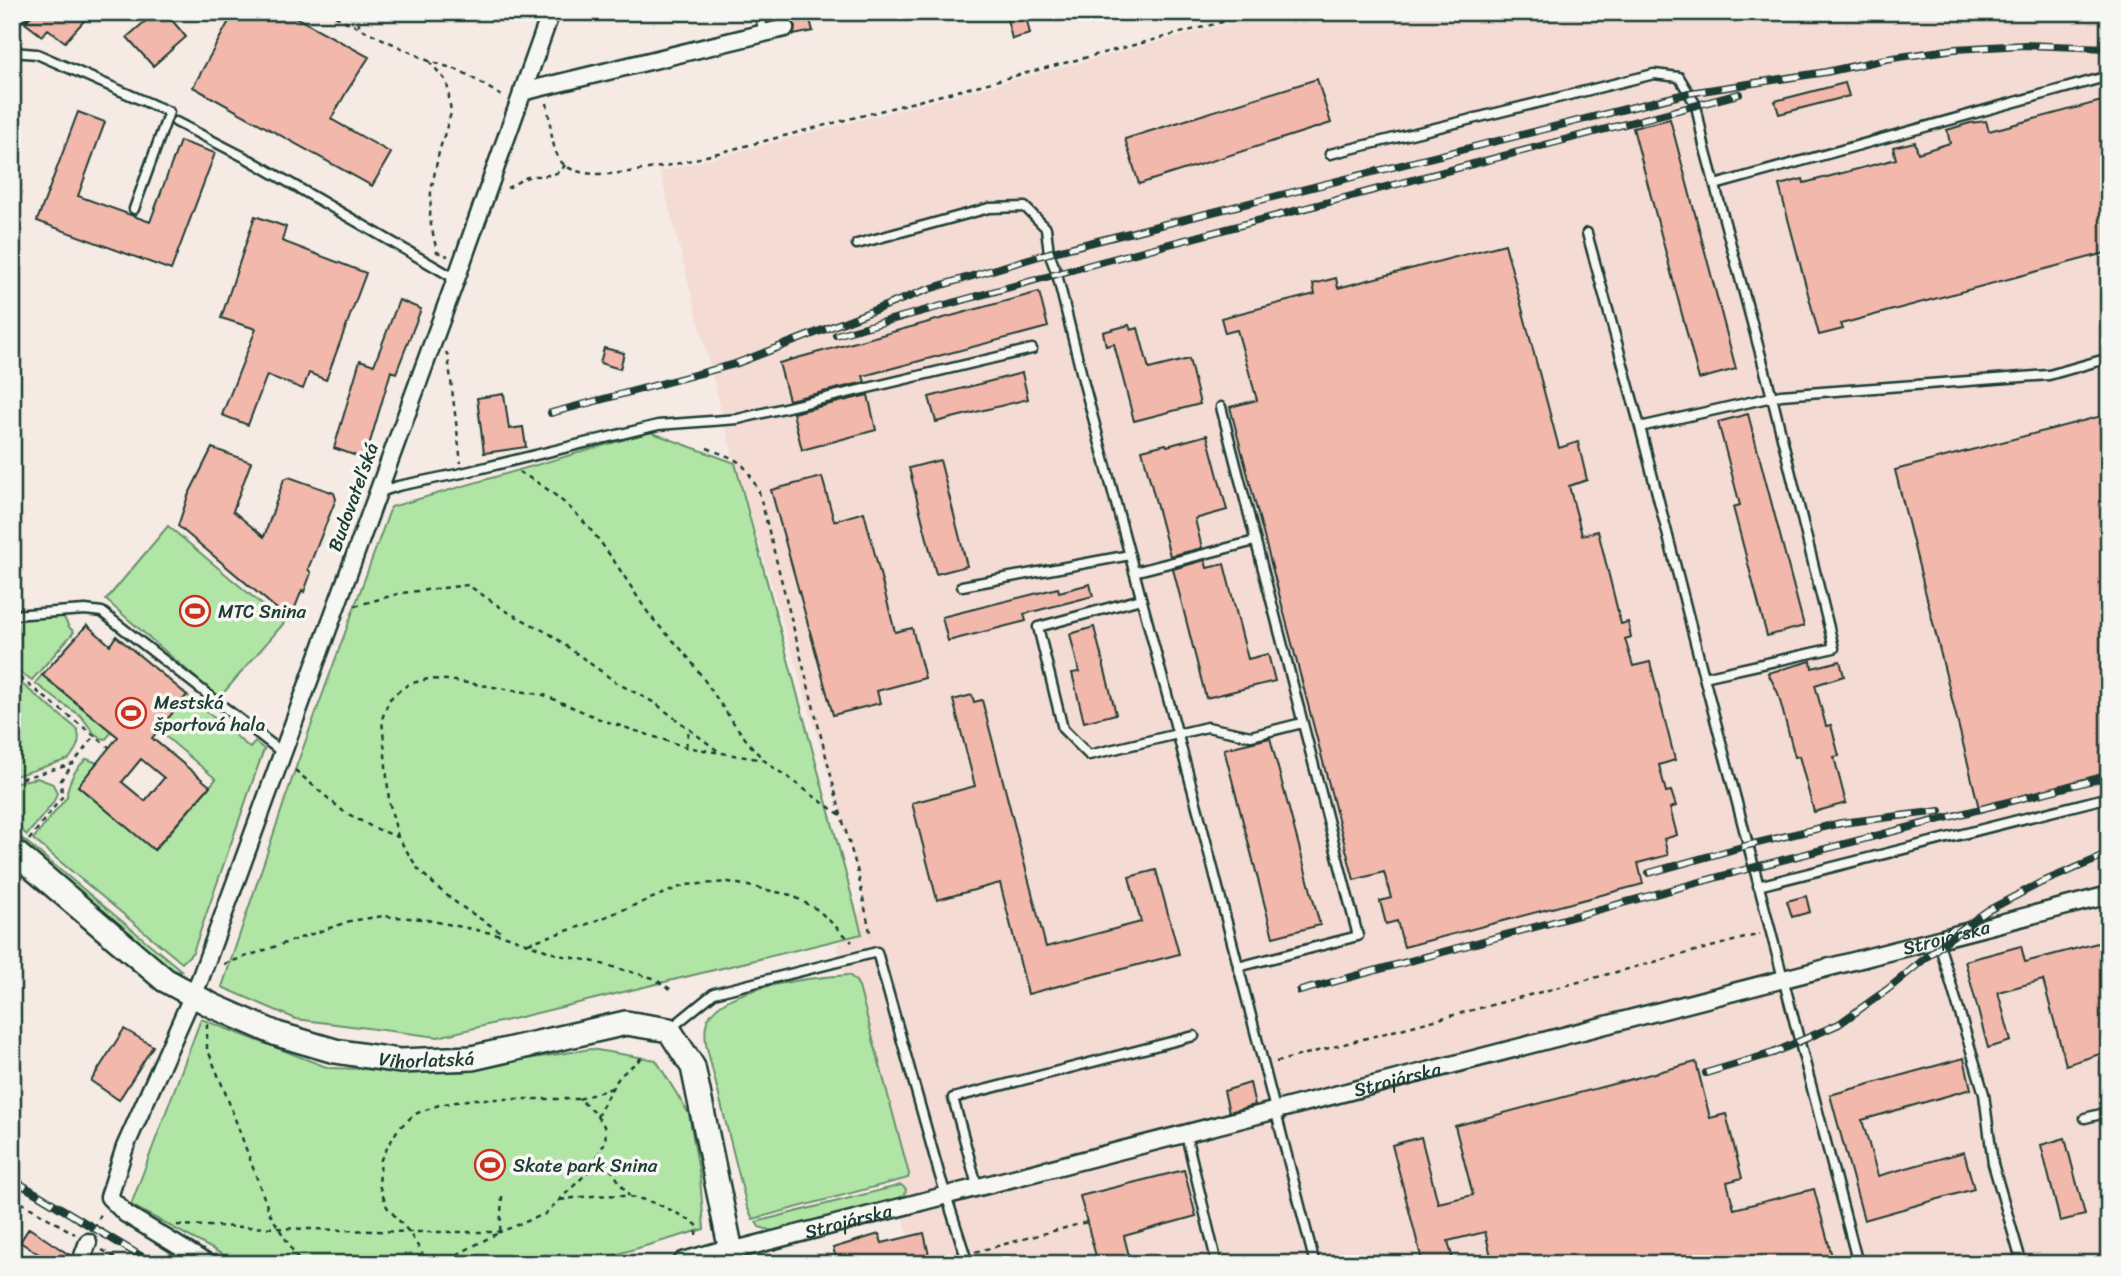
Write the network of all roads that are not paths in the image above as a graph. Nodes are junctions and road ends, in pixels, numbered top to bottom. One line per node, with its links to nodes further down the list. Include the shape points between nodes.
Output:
1 (20, 12): 4 (street)
2 (551, 12): 9 (street, Budovateľská)
3 (759, 12): 6 (lane)
4 (12, 14)
5 (785, 27): 6 (street)
6 (764, 33): 9 (street)
7 (12, 52): 13 (lane, via 37,54 170,112)
8 (2109, 76): 12 (lane)
9 (522, 92): 16 (street, Budovateľská)
10 (176, 122): 16 (lane)
11 (1330, 154): 12 (lane, via 1654,74 1679,77 1696,105)
12 (1715, 186): 19 (lane)
13 (134, 209)
14 (1587, 233): 21 (lane)
15 (857, 244): 24 (lane, via 989,208 1025,207 1046,228)
16 (456, 279): 22 (street, Budovateľská)
17 (1032, 349): 22 (lane, via 738,419 658,425)
18 (2109, 358): 19 (lane, via 2049,375)
19 (1772, 397): 21 (lane); 29 (lane, via 1834,648)
20 (1220, 407): 23 (lane)
21 (1640, 428): 29 (lane)
22 (377, 493): 32 (street, Budovateľská)
23 (1255, 541): 25 (lane); 30 (lane)
24 (1130, 555): 25 (lane); 26 (lane)
25 (1134, 572): 27 (lane)
26 (962, 586)
27 (1141, 599): 31 (lane); 31 (lane, via 1038,627 1063,729 1088,755)
28 (12, 615): 32 (lane, via 102,612)
29 (1704, 677): 35 (lane)
30 (1302, 723): 31 (lane, via 1251,736 1207,727); 38 (lane, via 1358,936)
31 (1177, 734): 38 (lane)
32 (283, 752): 40 (street, Budovateľská)
33 (2109, 797): 35 (lane)
34 (21, 845): 40 (main road, Vihorlatská, via 165,980)
35 (1758, 886): 39 (lane)
36 (2109, 895): 37 (street, Strojárska)
37 (1938, 940): 39 (street, Strojárska); 58 (lane, via 1984,1094 1993,1164)
38 (1238, 967): 43 (lane)
39 (1784, 981): 43 (street, Strojárska); 57 (lane)
40 (192, 996): 41 (main road, Vihorlatská, via 277,1034 335,1051 400,1061 472,1058 626,1023); 53 (street, Budovateľská, via 125,1147 110,1197 126,1214)
41 (669, 1030): 48 (lane, via 714,993 877,952); 50 (main road, via 693,1067)
42 (1194, 1036): 47 (lane, via 953,1098)
43 (1275, 1112): 46 (street, Strojárska); 56 (lane)
44 (2109, 1112): 45 (lane)
45 (2085, 1118)
46 (1186, 1135): 47 (street, Strojárska); 55 (lane)
47 (978, 1189): 48 (street, Strojárska)
48 (947, 1197): 50 (street, Strojárska); 51 (lane)
49 (88, 1242): 52 (street)
50 (731, 1251): 54 (main road, Strojárska)
51 (966, 1259)
52 (80, 1264)
53 (208, 1264)
54 (685, 1264)
55 (1217, 1264)
56 (1315, 1264)
57 (1858, 1264)
58 (2022, 1264)

